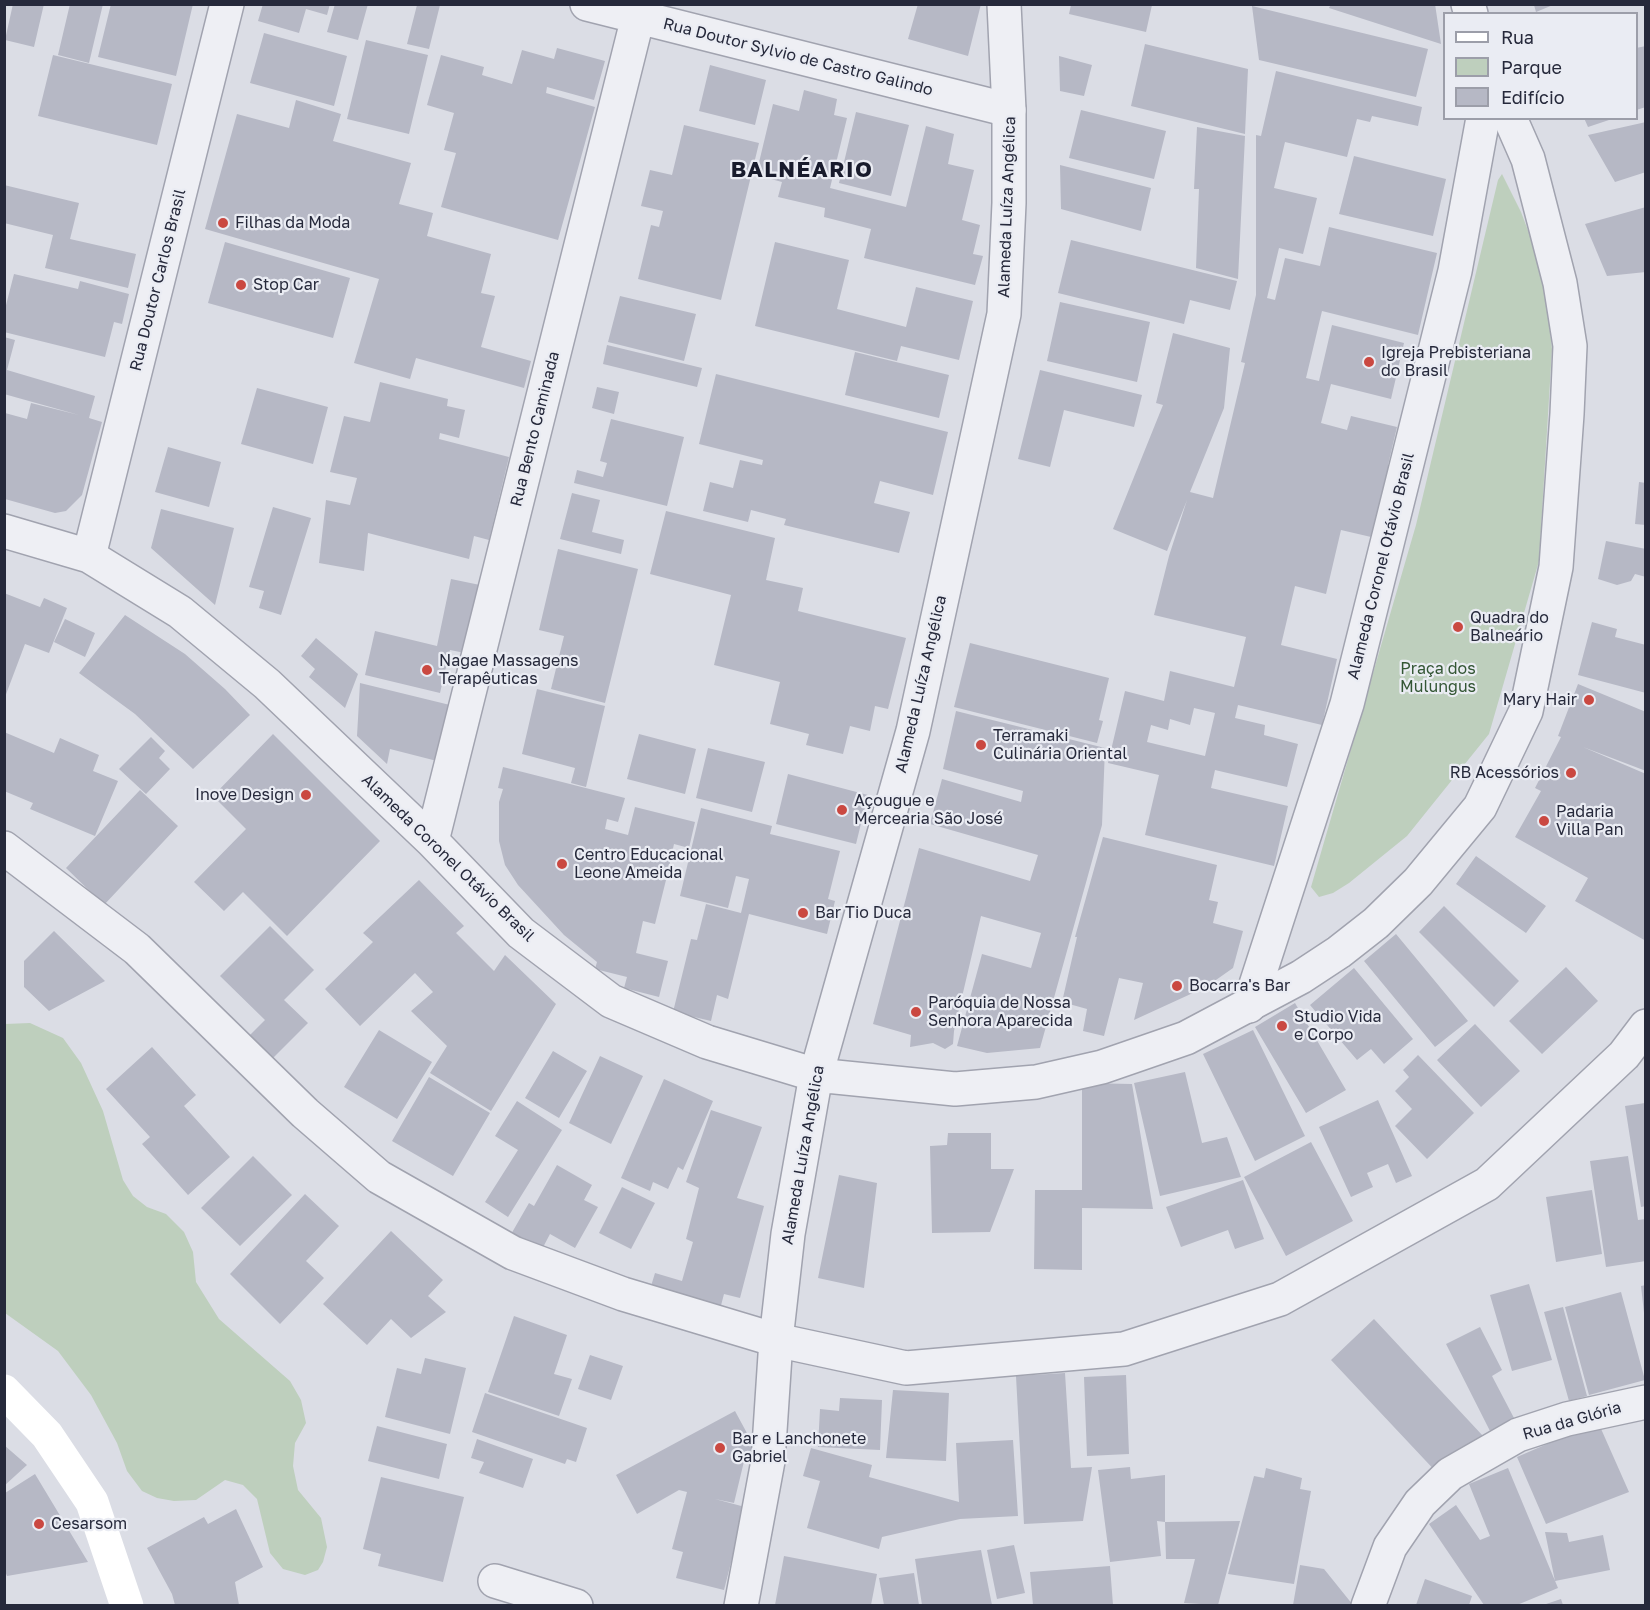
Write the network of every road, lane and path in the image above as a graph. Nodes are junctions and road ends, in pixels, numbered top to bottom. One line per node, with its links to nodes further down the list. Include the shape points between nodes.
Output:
1 (227, 4): 9 (street, Rua Doutor Carlos Brasil)
2 (586, 4): 4 (street, Rua Doutor Sylvio de Castro Galindo)
3 (1004, 4): 5 (street, Alameda Luíza Angélica)
4 (638, 17): 5 (street, Rua Doutor Sylvio de Castro Galindo); 10 (street, Rua Bento Caminada)
5 (1010, 110): 14 (street, Alameda Luíza Angélica, via 1010,203 1002,324 913,731)
6 (1483, 120): 12 (street, Alameda Coronel Otávio Brasil, via 1455,271 1347,704)
7 (1511, 120): 12 (street, Alameda Coronel Otávio Brasil, via 1528,159 1560,283 1570,346 1556,567 1526,711 1480,807 1418,882 1339,952)
8 (4, 531): 9 (street, Alameda Coronel Otávio Brasil)
9 (89, 556): 10 (street, Alameda Coronel Otávio Brasil, via 180,612 267,684)
10 (432, 841): 14 (street, Alameda Coronel Otávio Brasil, via 521,933 611,1001 707,1042)
11 (4, 849): 15 (street, via 137,949 305,1113 379,1177 513,1253 623,1293)
12 (1249, 1006): 14 (street, Alameda Coronel Otávio Brasil, via 1185,1038 1102,1068 1036,1082 955,1089)
13 (1646, 1026): 15 (street, via 1624,1055 1487,1184 1280,1299 1124,1349 906,1368)
14 (816, 1075): 15 (street, Alameda Luíza Angélica, via 788,1234)
15 (776, 1340): 21 (street, Alameda Luíza Angélica, via 768,1461)
16 (4, 1391): 19 (main road, via 46,1435 92,1502)
17 (1646, 1402): 22 (street, Rua da Glória, via 1567,1419 1518,1435 1450,1474 1420,1503 1390,1547)
18 (495, 1581): 20 (street)
19 (127, 1605)
20 (576, 1605)
21 (741, 1605)
22 (1368, 1605)

